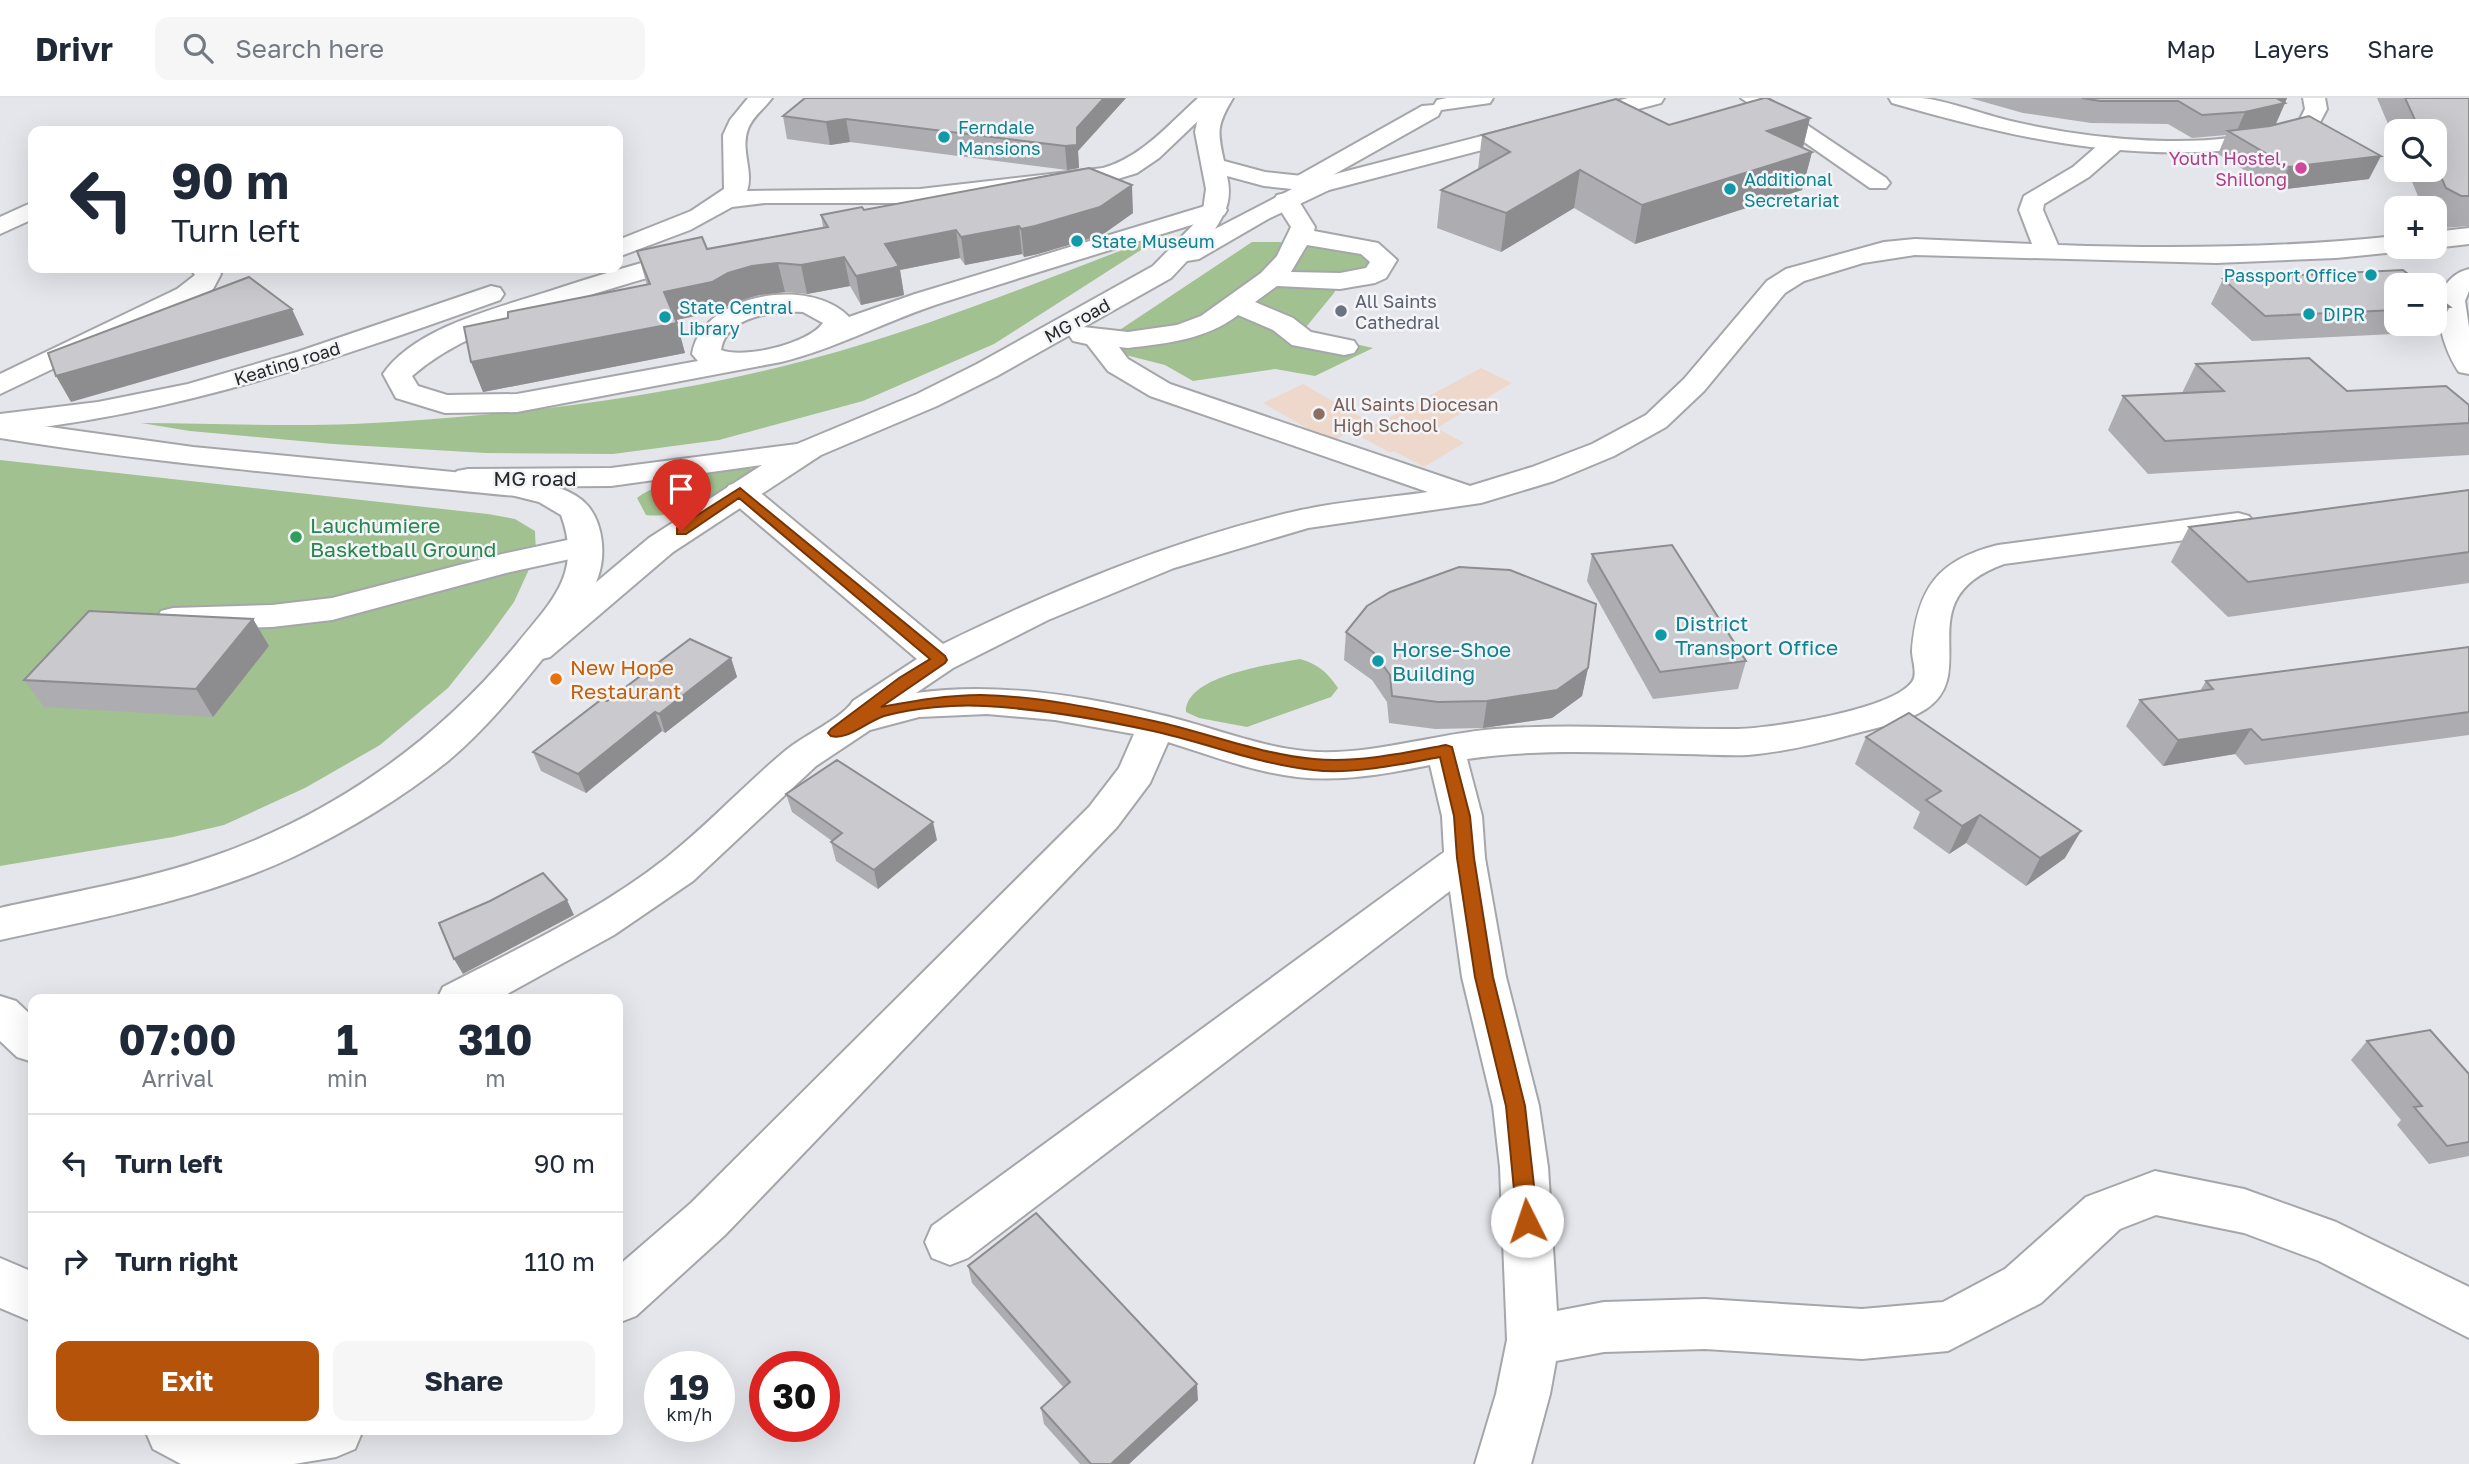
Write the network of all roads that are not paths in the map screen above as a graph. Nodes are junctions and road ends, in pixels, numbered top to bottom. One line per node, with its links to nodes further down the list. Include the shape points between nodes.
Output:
1 (761, 98): 14 (main road, via 736,126 733,141 738,181 734,194)
2 (1211, 98): 14 (main road, via 1151,153 1129,168 1106,175 920,195)
3 (1222, 98): 11 (main road, via 1206,132)
4 (1482, 98): 9 (main road)
5 (1653, 98): 13 (main road)
6 (1752, 98): 12 (main road)
7 (1900, 98): 10 (main road, via 2007,129)
8 (2314, 98): 10 (main road, via 2316,109 2309,123 2282,134 2197,146)
9 (1446, 104): 13 (main road)
10 (2112, 145): 23 (main road, via 2081,172 2033,201 2031,210)
11 (1213, 165): 13 (main road); 15 (main road, via 1218,189)
12 (1878, 183)
13 (1302, 190): 18 (main road, via 1303,227); 25 (main road)
14 (723, 201): 22 (main road, via 673,228)
15 (1215, 210): 25 (main road, MG road); 33 (main road, via 924,300)
16 (28, 212): 17 (main road)
17 (0, 227)
18 (1298, 236): 29 (main road); 29 (main road, via 1369,248 1384,260 1376,273 1362,278)
19 (2469, 236): 20 (main road)
20 (2447, 239)
21 (2384, 246): 23 (main road, via 2239,256)
22 (623, 247)
23 (2048, 252): 43 (main road, via 1915,247 1884,250 1795,275 1776,286 1694,385 1656,421 1603,450)
24 (714, 253): 35 (main road, via 647,268 475,324 424,351 397,374 406,392 445,404 517,403)
25 (1162, 272): 31 (main road, MG road)
26 (207, 273): 37 (main road, via 204,283 186,295)
27 (550, 273): 38 (main road, Keating road, via 305,358 194,391 107,409)
28 (2469, 277): 36 (main road, via 2453,298 2456,328)
29 (1271, 278): 30 (main road)
30 (1236, 304): 32 (main road, via 1211,323 1182,333 1128,340); 34 (main road, via 1283,324 1303,339)
31 (1060, 331): 32 (main road); 40 (main road, MG road, via 927,400)
32 (1096, 337): 43 (main road, via 1118,365 1160,390)
33 (825, 340): 35 (main road); 35 (main road, via 838,321 825,311 799,304 762,307 734,316 705,341 706,354)
34 (1344, 347)
35 (729, 363)
36 (2469, 366)
37 (0, 385)
38 (0, 423)
39 (0, 429): 41 (main road, via 232,460)
40 (810, 449): 41 (main road, MG road, via 611,477); 42 (main road, MG road)
41 (427, 478): 45 (main road, via 550,495 575,510)
42 (740, 492): 47 (main road); 48 (main road, MG road, via 661,545)
43 (1470, 496): 47 (main road, via 1304,519 1162,561 1036,612)
44 (2265, 520): 51 (main road, via 1998,555 1972,563 1955,573 1943,588 1930,654 1932,679 1924,692 1870,718 1747,742 1502,741)
45 (586, 546): 46 (main road, via 332,609); 48 (main road, via 583,575 570,601)
46 (141, 620)
47 (940, 660): 50 (main road)
48 (516, 668): 53 (main road, via 455,734 408,772 256,856 177,882)
49 (1156, 726): 50 (main road, via 981,700 880,712); 51 (main road, via 1239,751 1316,765 1390,761); 59 (main road, via 1136,773 1103,817 708,1219)
50 (836, 733): 54 (main road, via 795,764 679,870 587,932)
51 (1446, 751): 52 (main road, via 1462,816)
52 (1465, 858): 57 (main road); 62 (main road, via 1484,977 1524,1167)
53 (0, 923)
54 (469, 994)
55 (0, 1014): 56 (main road)
56 (28, 1039)
57 (950, 1242)
58 (0, 1282): 60 (main road)
59 (623, 1295)
60 (28, 1296)
61 (2469, 1314): 62 (main road, via 2336,1245 2244,1211 2155,1193 2103,1213 2023,1286 1948,1326 1862,1334 1704,1324 1604,1327)
62 (1533, 1340): 65 (main road)
63 (182, 1435): 64 (main road, via 211,1450)
64 (305, 1435)
65 (1503, 1464)

